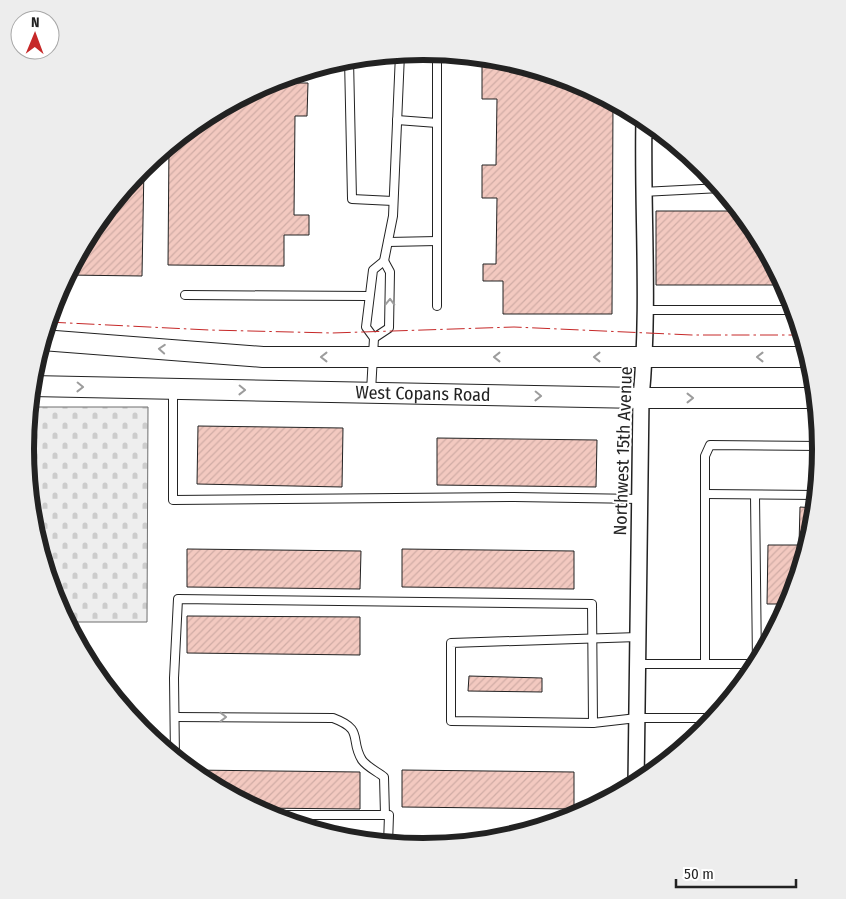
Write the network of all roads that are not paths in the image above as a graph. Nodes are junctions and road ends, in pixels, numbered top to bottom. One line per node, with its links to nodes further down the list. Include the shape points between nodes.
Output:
1 (400, 61): 4 (lane)
2 (437, 61): 5 (lane)
3 (349, 68): 11 (lane, via 352,199)
4 (397, 120): 5 (lane); 11 (lane)
5 (437, 123): 12 (lane)
6 (644, 130): 7 (street, Northwest 15th Avenue)
7 (644, 134): 8 (lane); 10 (street, Northwest 15th Avenue)
8 (650, 134)
9 (712, 188): 10 (lane)
10 (642, 192): 18 (street, Northwest 15th Avenue)
11 (394, 201): 13 (lane)
12 (437, 241): 13 (lane); 17 (lane)
13 (388, 242): 14 (lane)
14 (384, 261): 16 (lane, via 373,270); 21 (lane, one-way to 14, via 389,328 390,272)
15 (185, 294): 16 (lane)
16 (369, 296): 21 (lane, via 366,327)
17 (437, 306)
18 (644, 310): 19 (lane); 22 (street, Northwest 15th Avenue)
19 (787, 310)
20 (49, 341): 21 (main road, West Copans Road, one-way to 20, via 263,357)
21 (373, 347): 22 (main road, West Copans Road, one-way to 21); 26 (lane)
22 (645, 357): 23 (main road, West Copans Road, one-way to 22); 27 (street, Northwest 15th Avenue)
23 (801, 357)
24 (39, 386): 25 (main road, West Copans Road, one-way to 25)
25 (173, 389): 26 (main road, West Copans Road, one-way to 26); 33 (lane, via 173,500)
26 (370, 393): 27 (main road, West Copans Road, one-way to 27)
27 (642, 398): 28 (main road, West Copans Road, one-way to 28); 33 (street, Northwest 15th Avenue)
28 (809, 398)
29 (812, 446): 30 (lane, via 710,445 705,456)
30 (705, 494): 31 (lane); 38 (lane)
31 (754, 495): 32 (lane); 36 (lane)
32 (809, 495)
33 (640, 499): 34 (street, Northwest 15th Avenue)
34 (638, 637): 35 (lane); 37 (street, Northwest 15th Avenue)
35 (592, 639): 40 (lane, via 592,604 178,599); 43 (lane); 43 (lane, via 451,643 451,721)
36 (757, 650)
37 (638, 664): 38 (lane); 41 (street, Northwest 15th Avenue)
38 (705, 664): 39 (lane)
39 (748, 664)
40 (175, 717): 44 (lane); 47 (lane, one-way to 47, via 333,718 345,722 355,732 363,762 384,778)
41 (637, 718): 42 (lane); 43 (lane); 45 (street, Northwest 15th Avenue)
42 (705, 718)
43 (592, 723)
44 (175, 749)
45 (636, 775)
46 (290, 815): 47 (lane)
47 (385, 815): 48 (lane, via 389,815)
48 (388, 837)

